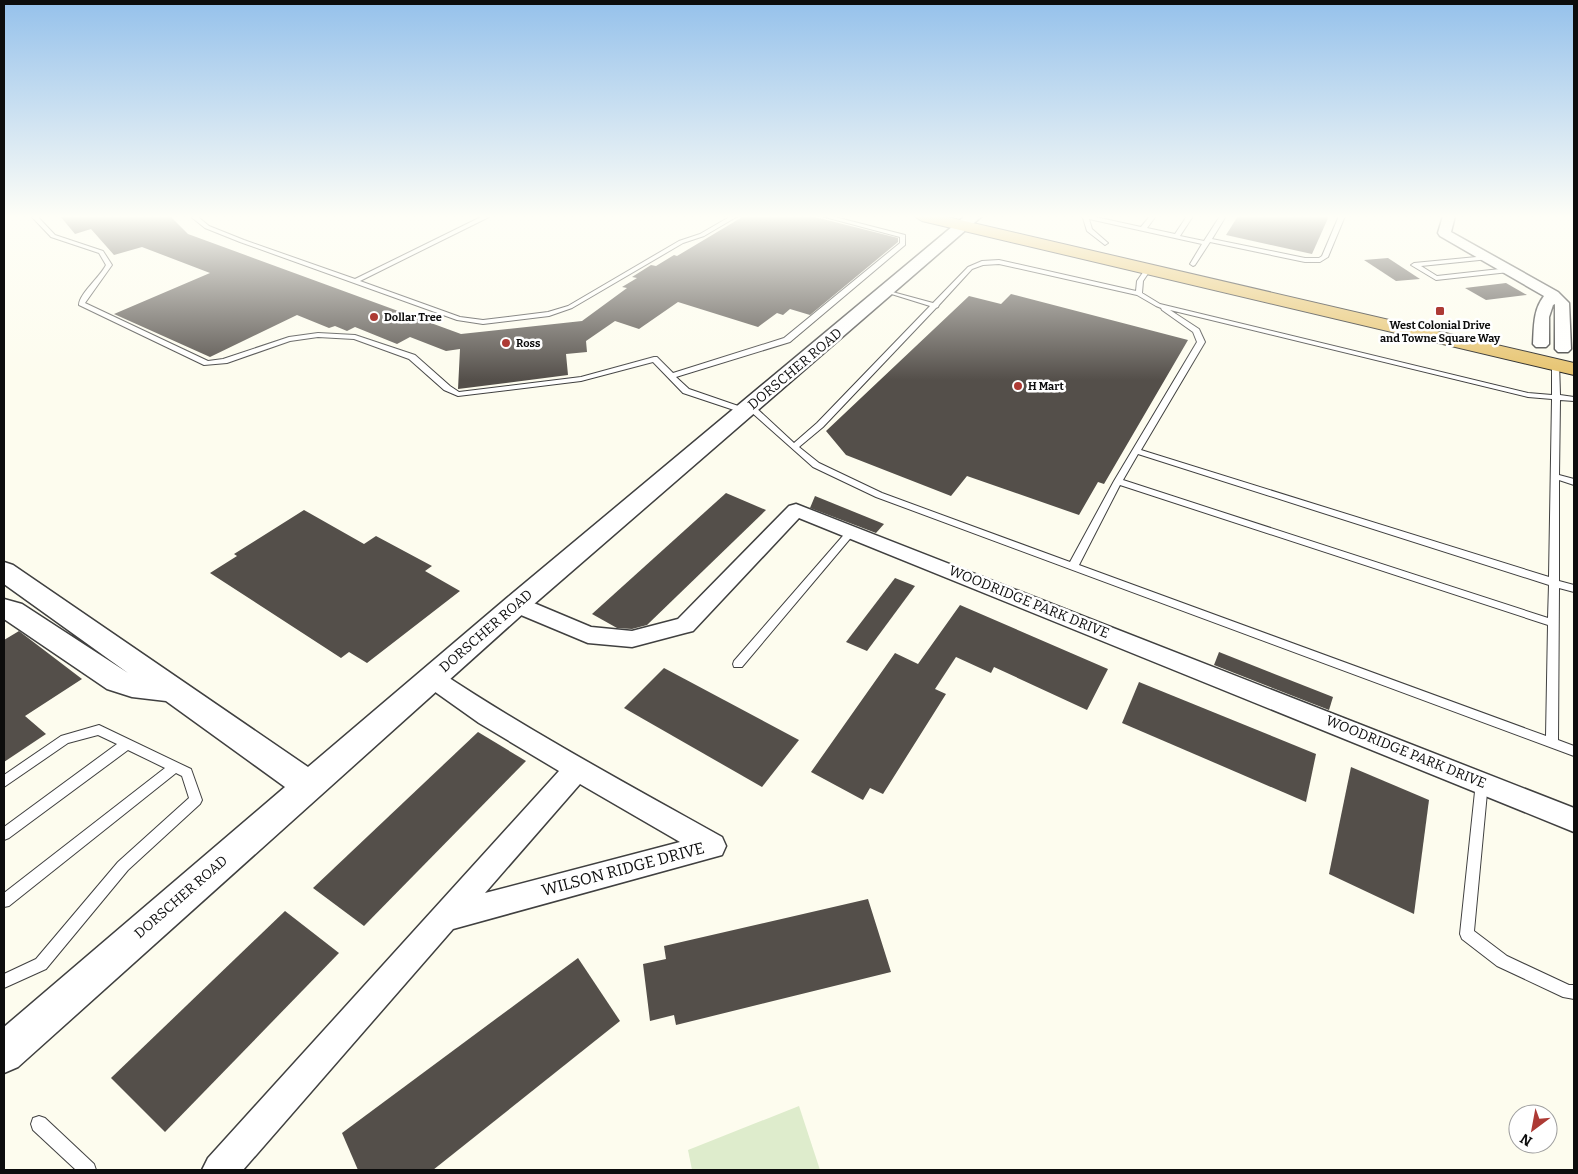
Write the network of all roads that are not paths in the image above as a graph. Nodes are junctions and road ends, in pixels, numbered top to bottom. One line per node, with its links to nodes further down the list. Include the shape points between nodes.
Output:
1 (107, 271): 24 (lane, via 81,304 201,362 224,361 289,340 318,335 355,337 412,357 458,394 581,378 654,359)
2 (323, 271): 15 (lane)
3 (377, 271): 15 (lane)
4 (632, 271): 15 (lane, via 570,307 549,314 467,321)
5 (871, 271): 24 (lane, via 787,340)
6 (911, 271): 16 (street, DORSCHER ROAD)
7 (968, 271): 21 (lane)
8 (1037, 271): 17 (lane)
9 (1147, 271): 17 (lane, via 1140,281)
10 (1156, 271): 23 (highway, via 1418,332)
11 (1223, 271): 22 (highway)
12 (1424, 271): 13 (lane, via 1436,278)
13 (1502, 271)
14 (1510, 271): 19 (street)
15 (354, 282)
16 (887, 291): 21 (lane); 27 (street, DORSCHER ROAD)
17 (1139, 294): 20 (lane)
18 (1574, 294): 19 (street)
19 (1553, 295): 22 (street, via 1544,308); 23 (street, via 1562,303)
20 (1158, 305): 25 (lane, via 1528,395); 29 (lane, via 1196,331 1201,342)
21 (936, 306): 28 (lane, via 820,425)
22 (1541, 344): 23 (highway)
23 (1568, 359): 25 (lane)
24 (672, 376): 27 (lane, via 686,391)
25 (1556, 396): 26 (lane); 30 (lane)
26 (1574, 399)
27 (748, 409): 28 (lane); 38 (street, DORSCHER ROAD)
28 (794, 447): 34 (lane, via 816,465 879,495)
29 (1137, 451): 31 (lane); 36 (lane)
30 (1554, 476): 32 (lane); 36 (lane)
31 (1118, 482): 34 (lane); 40 (lane)
32 (1574, 482)
33 (851, 532): 38 (street, WOODRIDGE PARK DRIVE, via 796,510 685,625 632,639 588,635); 41 (lane); 50 (street, WOODRIDGE PARK DRIVE)
34 (1073, 566): 44 (lane)
35 (4, 571): 43 (street)
36 (1554, 582): 37 (lane); 40 (lane)
37 (1574, 589)
38 (517, 604): 42 (street, DORSCHER ROAD)
39 (4, 610): 43 (street, via 27,620 117,681 132,686)
40 (1553, 623): 44 (lane)
41 (738, 664)
42 (432, 678): 48 (street, WILSON RIDGE DRIVE); 51 (street, DORSCHER ROAD)
43 (173, 690): 51 (street)
44 (1552, 742): 46 (lane)
45 (127, 744): 47 (lane); 49 (lane, via 99,730 65,739); 53 (lane)
46 (1574, 751)
47 (175, 767): 54 (lane); 56 (lane, via 187,773 196,800 123,866 41,964)
48 (577, 769): 55 (street); 55 (street, WILSON RIDGE DRIVE, via 712,846)
49 (4, 782)
50 (1482, 782): 52 (street, WOODRIDGE PARK DRIVE); 57 (lane, via 1467,934 1502,961)
51 (308, 785): 58 (street, DORSCHER ROAD)
52 (1574, 820)
53 (4, 834)
54 (4, 901)
55 (446, 917): 61 (street)
56 (4, 981)
57 (1574, 992)
58 (4, 1053)
59 (39, 1124): 60 (lane)
60 (88, 1170)
61 (220, 1170)

